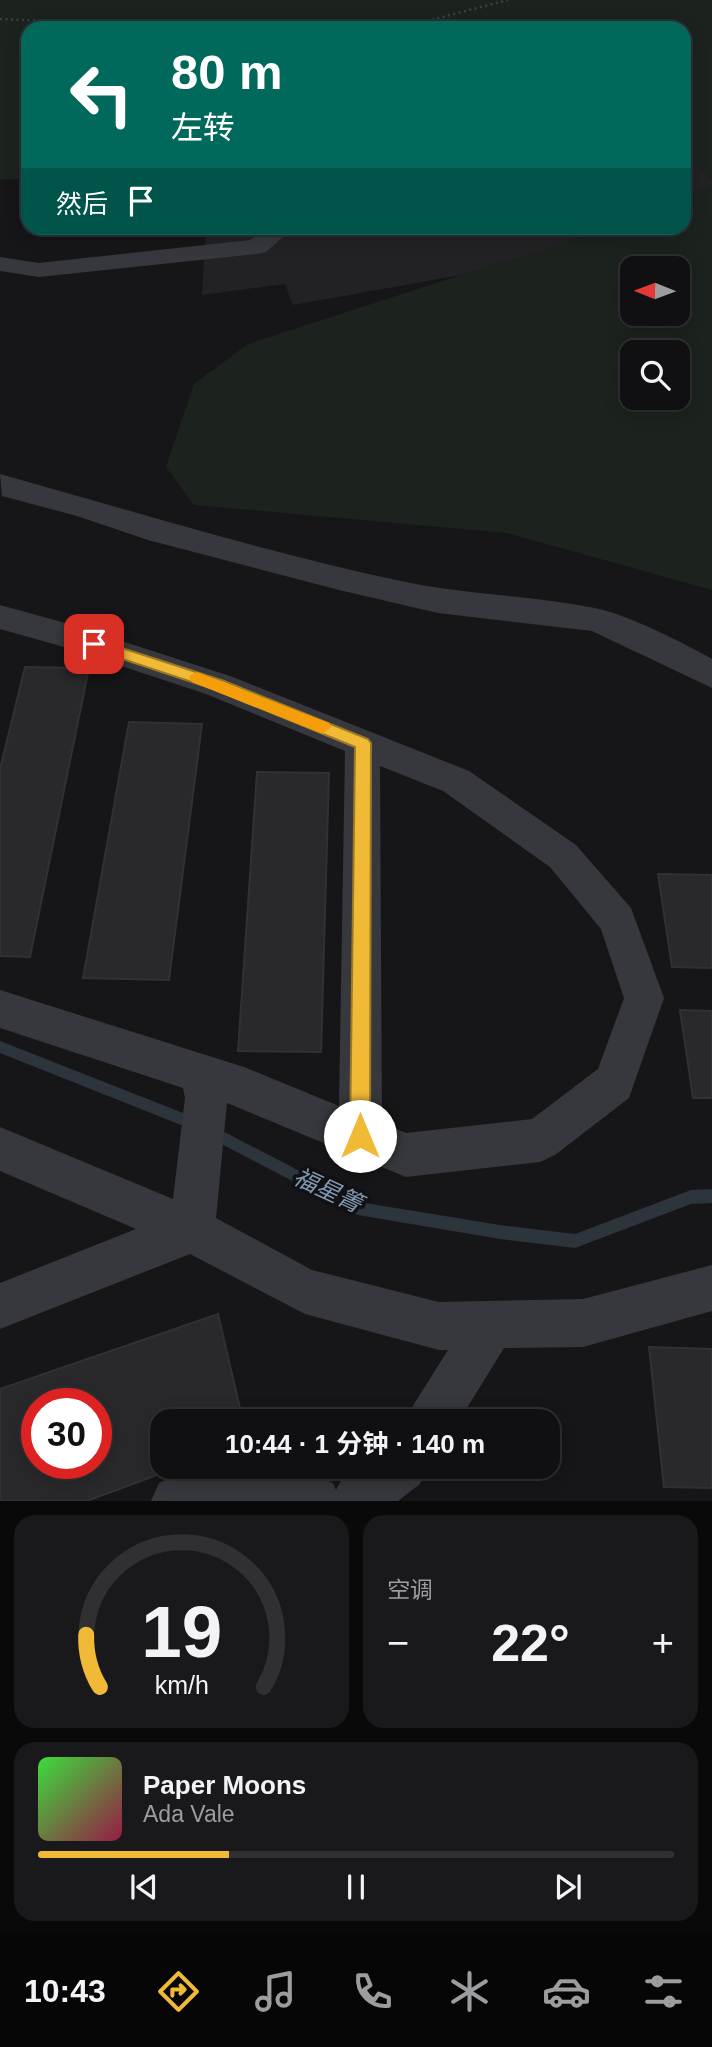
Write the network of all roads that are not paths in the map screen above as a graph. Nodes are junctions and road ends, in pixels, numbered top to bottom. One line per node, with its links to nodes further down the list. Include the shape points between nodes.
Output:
1 (272, 235): 2 (street, via 257,247 40,270)
2 (0, 264)
3 (0, 484): 5 (street, via 339,579 438,601 597,620)
4 (0, 617): 6 (street, via 218,685)
5 (712, 675)
6 (363, 743): 9 (street); 9 (street, via 456,781 563,856 617,920 644,999 614,1083 540,1140 406,1155)
7 (0, 1009): 8 (street)
8 (203, 1086): 9 (street, via 244,1088); 11 (street)
9 (360, 1136)
10 (0, 1149): 11 (street)
11 (192, 1230): 13 (street); 14 (street, via 305,1291 439,1326)
12 (712, 1287): 14 (street, via 583,1323)
13 (0, 1306)
14 (491, 1325): 15 (street)
15 (438, 1409)
16 (385, 1479): 19 (street)
17 (177, 1501): 18 (street, via 259,1490)
18 (316, 1501)
19 (356, 1501)

